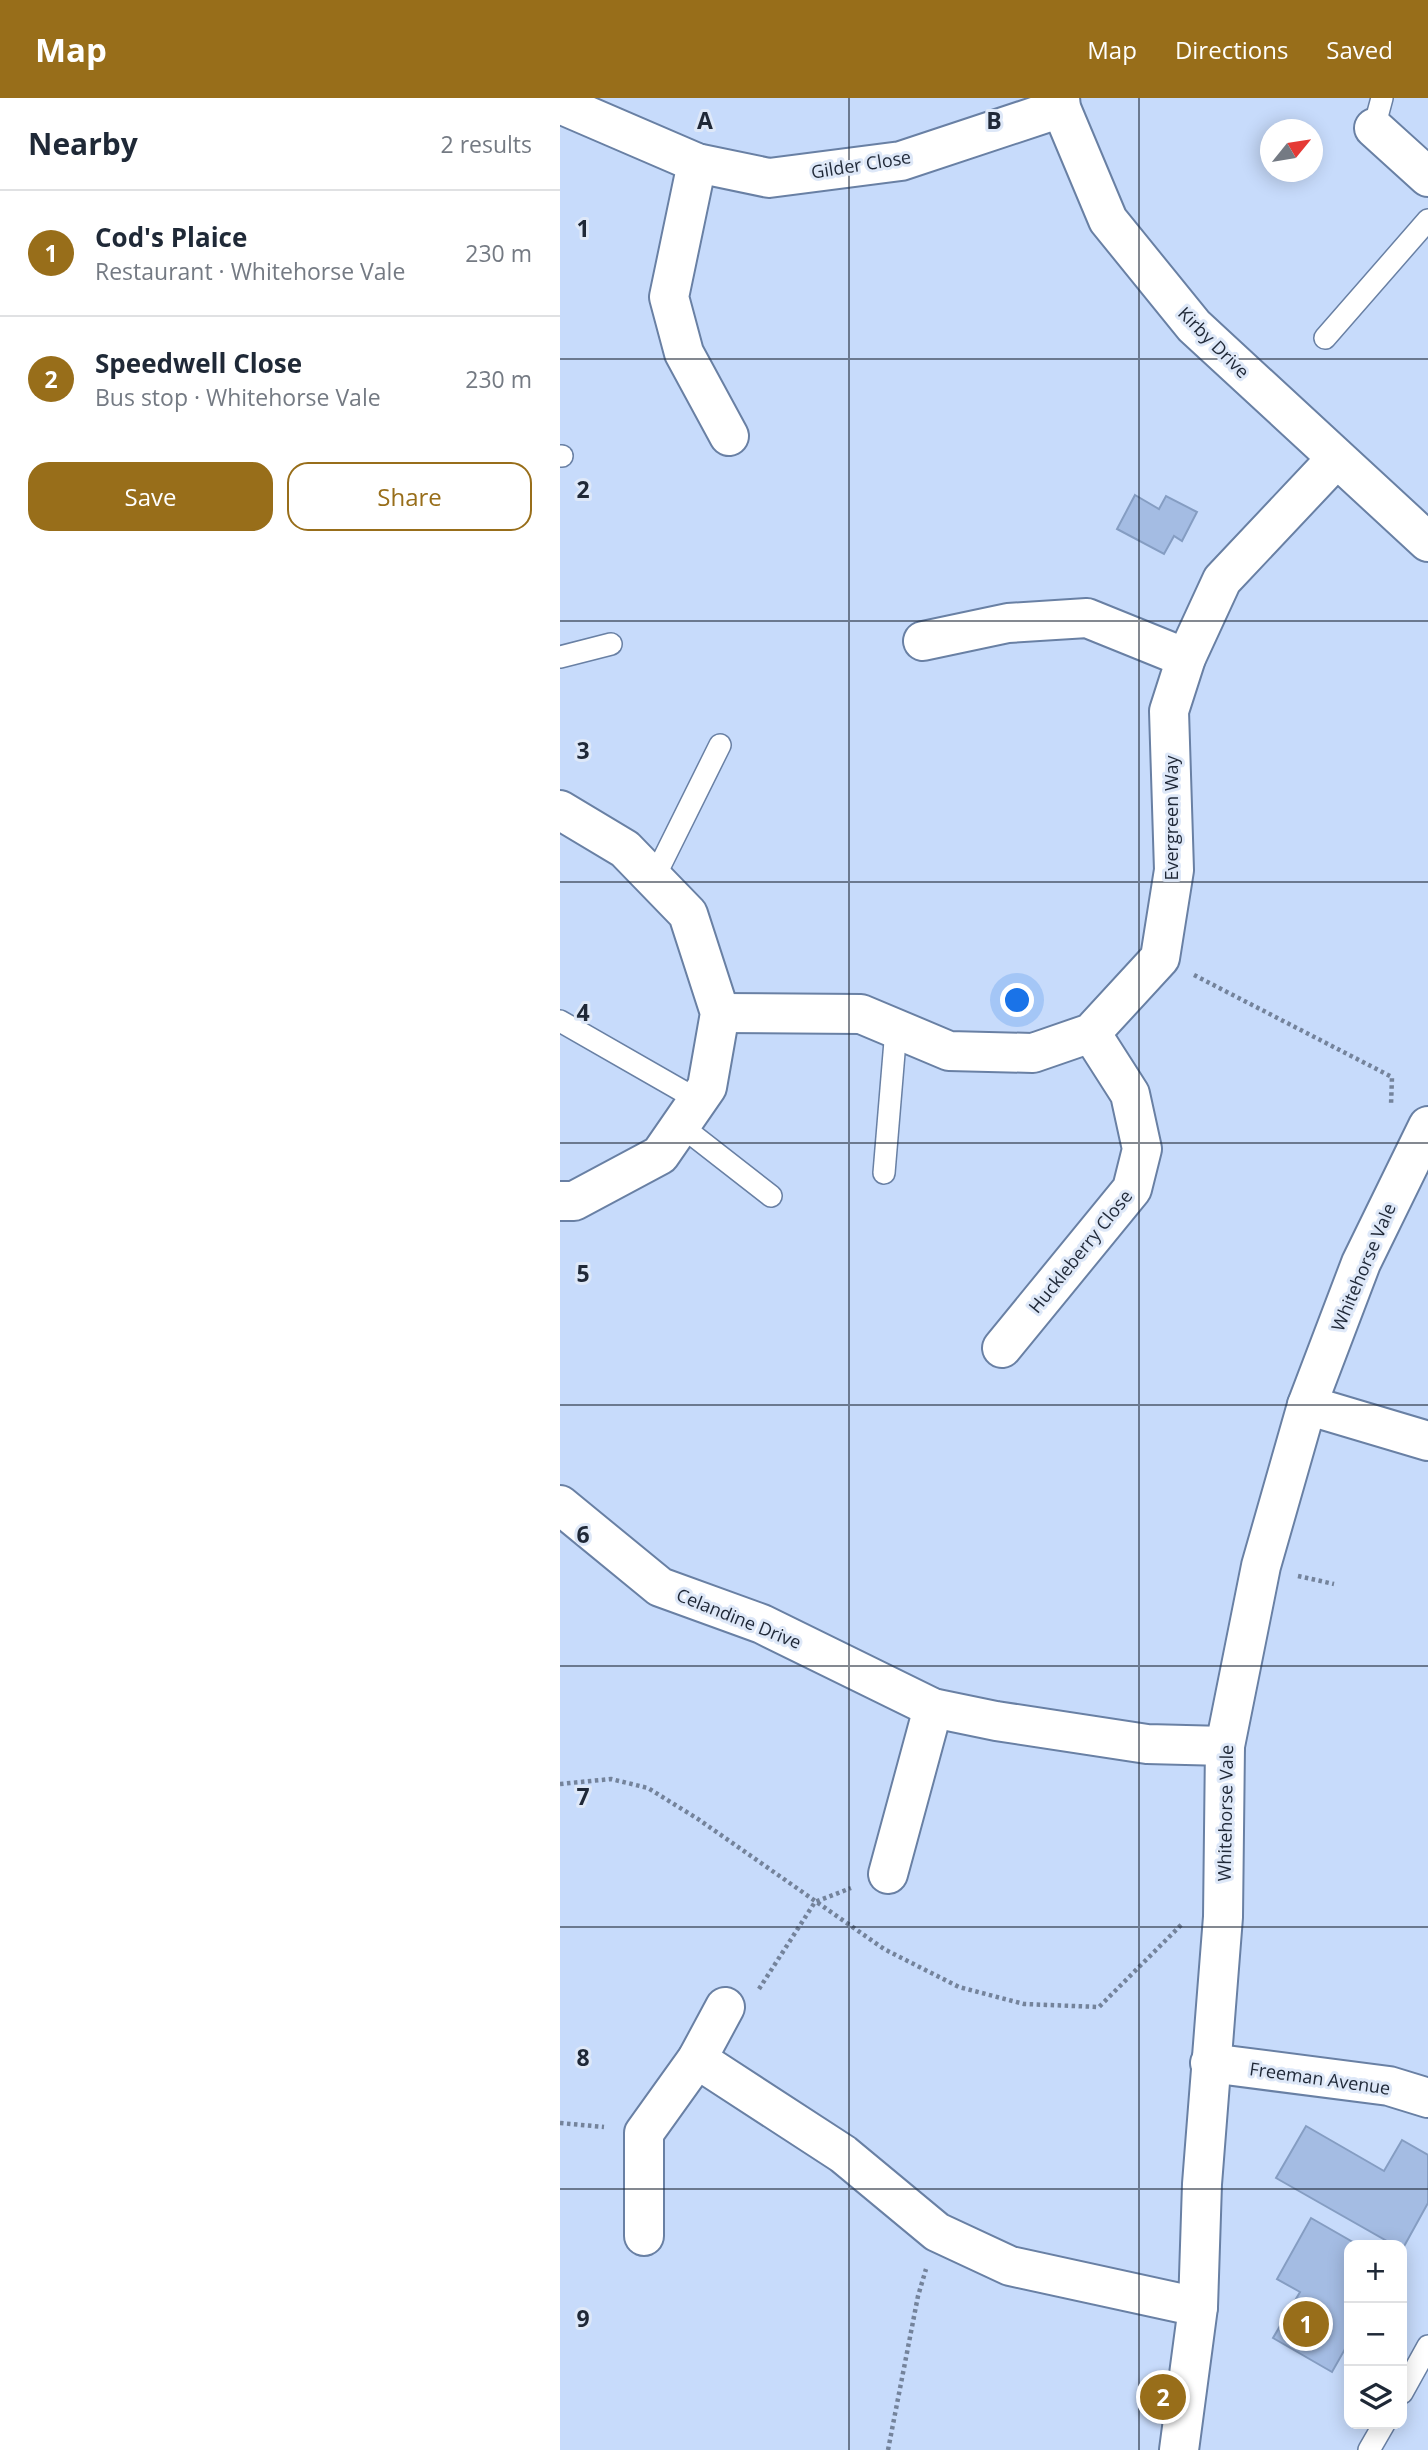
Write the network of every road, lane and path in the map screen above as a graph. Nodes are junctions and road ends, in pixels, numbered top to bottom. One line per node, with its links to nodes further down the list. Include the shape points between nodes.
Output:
1 (1060, 103): 4 (street, Gilder Close, via 901,162 769,178); 9 (street, Kirby Drive, via 1108,220 1194,326)
2 (560, 104): 4 (street, Gilder Close)
3 (1378, 113): 5 (street)
4 (696, 163): 8 (street, via 669,297 684,353)
5 (1428, 177)
6 (1428, 220): 7 (lane)
7 (1325, 338)
8 (729, 436)
9 (1336, 459): 10 (street, Kirby Drive); 14 (street, Evergreen Way, via 1222,580)
10 (1428, 542)
11 (923, 641): 14 (street, via 1008,623 1087,618)
12 (611, 644): 13 (lane)
13 (560, 657)
14 (1186, 658): 18 (street, Evergreen Way, via 1170,711 1174,870)
15 (720, 745): 17 (lane)
16 (560, 810): 17 (street, via 625,849)
17 (654, 878): 19 (street, via 688,914)
18 (1160, 958): 22 (street); 23 (path, via 1392,1077)
19 (720, 1013): 21 (street, via 861,1014); 24 (street, via 707,1087)
20 (560, 1021): 24 (lane)
21 (896, 1029): 22 (street, via 949,1051 1033,1054); 26 (lane)
22 (1091, 1033): 29 (street, Huckleberry Close, via 1130,1094 1142,1149 1132,1189)
23 (1391, 1105)
24 (689, 1113): 27 (lane); 28 (street, via 660,1155 574,1201)
25 (1428, 1126): 30 (street, Whitehorse Vale, via 1361,1263)
26 (884, 1172)
27 (771, 1196)
28 (560, 1201)
29 (1002, 1348)
30 (1307, 1405): 31 (street); 36 (street, Whitehorse Vale, via 1261,1566)
31 (1428, 1441)
32 (560, 1505): 35 (street, Celandine Drive, via 660,1587 762,1624)
33 (1287, 1573): 34 (path)
34 (1334, 1584)
35 (933, 1708): 36 (street, Celandine Drive, via 1147,1744); 37 (street)
36 (1225, 1746): 41 (street, Whitehorse Vale, via 1223,1917)
37 (888, 1874)
38 (815, 1902): 39 (path, via 746,2009)
39 (724, 2007): 40 (street)
40 (697, 2059): 43 (street, via 843,2154); 44 (street, via 644,2133)
41 (1210, 2063): 42 (street, Freeman Avenue, via 1389,2085); 45 (street, Whitehorse Vale)
42 (1428, 2098)
43 (937, 2232): 45 (street, via 1010,2266); 49 (path, via 918,2296)
44 (644, 2236)
45 (1198, 2307): 50 (street, Whitehorse Vale)
46 (1428, 2346): 47 (lane)
47 (1407, 2384)
48 (1381, 2429): 51 (lane)
49 (888, 2450)
50 (1179, 2450)
51 (1369, 2450)

